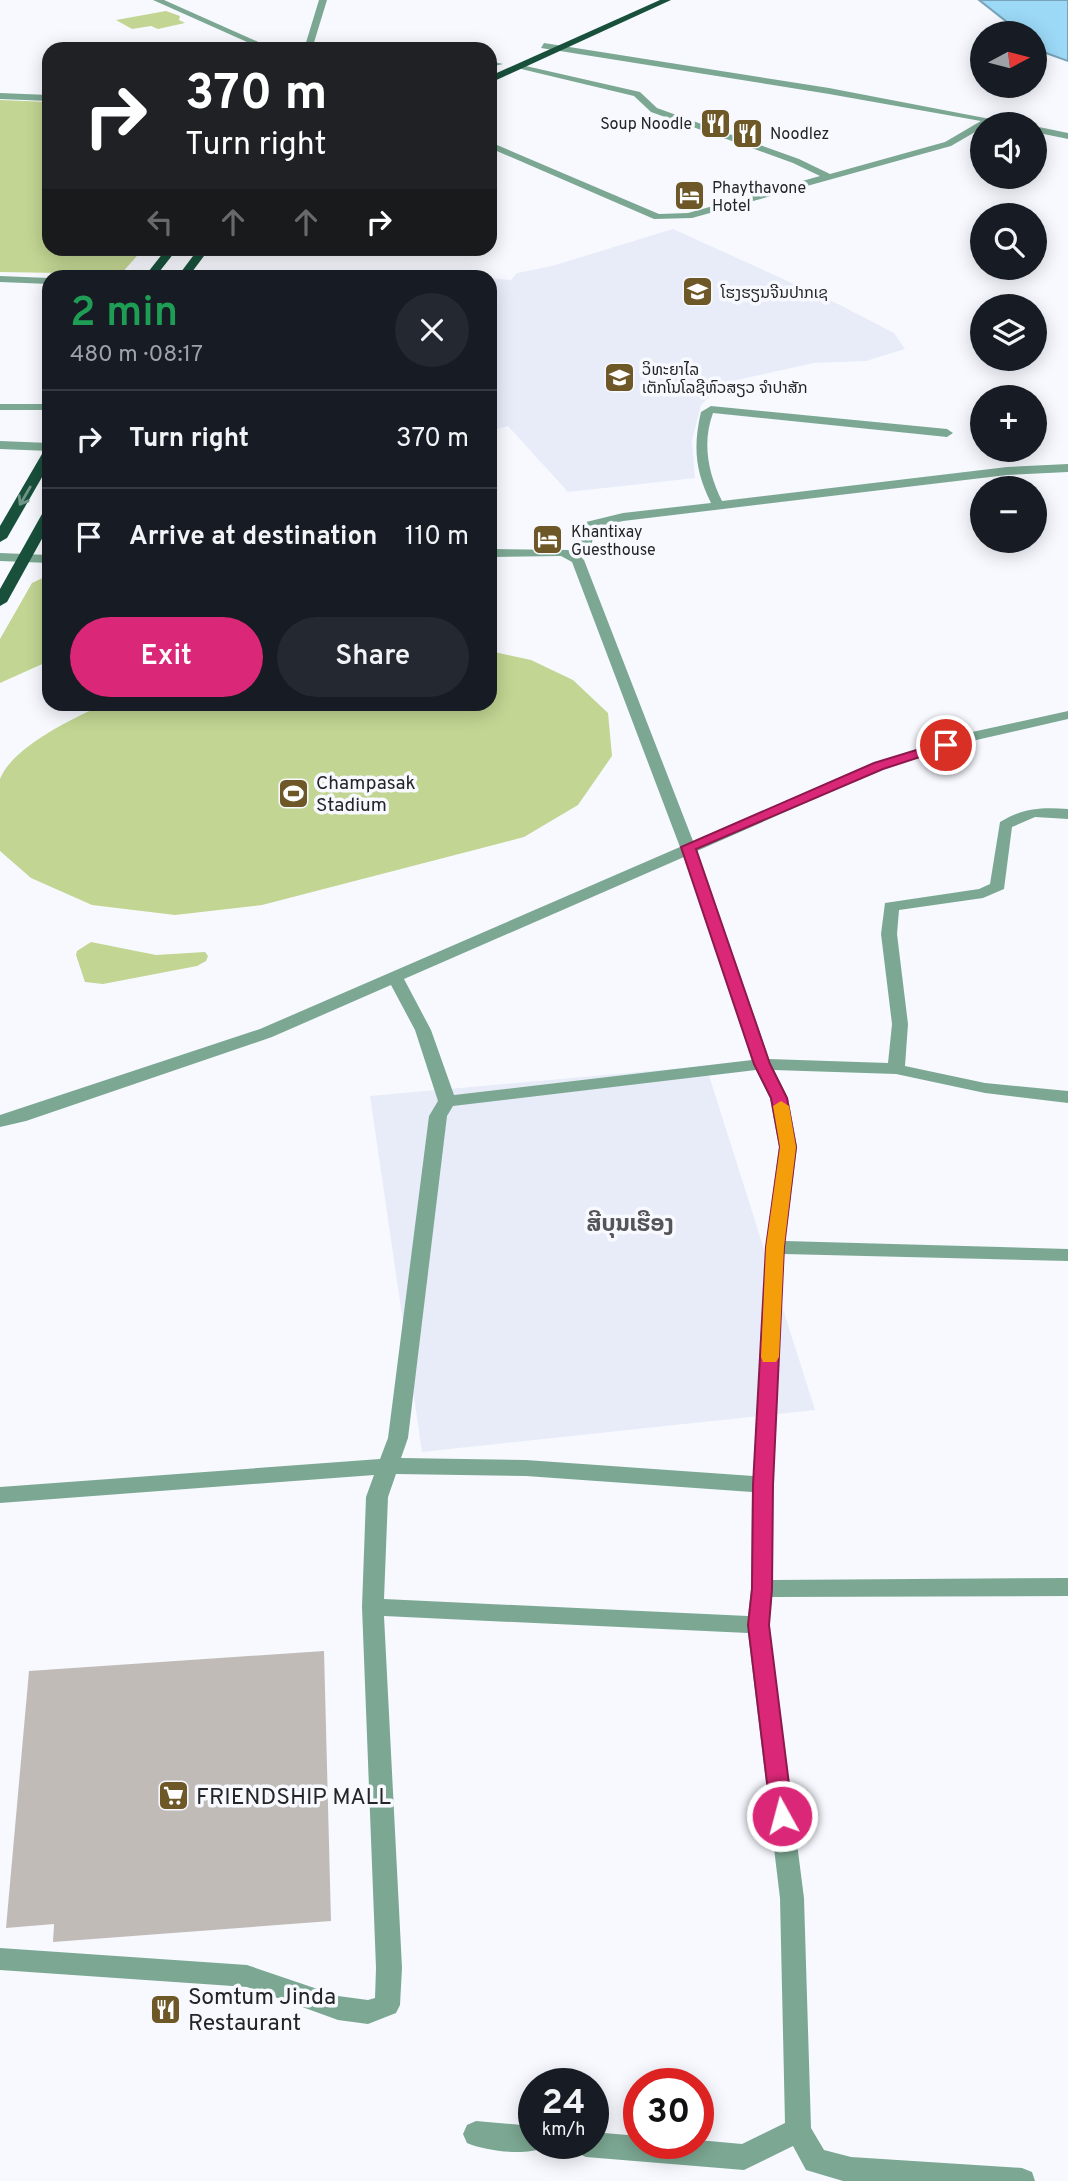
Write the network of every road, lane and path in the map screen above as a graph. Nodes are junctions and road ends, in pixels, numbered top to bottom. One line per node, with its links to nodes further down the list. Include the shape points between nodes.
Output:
1 (157, 0): 5 (street)
2 (323, 0): 6 (street)
3 (646, 0): 7 (highway)
4 (667, 0): 8 (highway)
5 (254, 42)
6 (310, 42)
7 (544, 46): 8 (street); 9 (highway)
8 (560, 50): 10 (highway); 14 (street, via 829,91)
9 (497, 64)
10 (520, 66): 11 (highway); 19 (street, via 637,94 654,110)
11 (497, 77)
12 (0, 96): 13 (street)
13 (42, 98)
14 (970, 120)
15 (970, 131): 19 (street, via 948,144)
16 (1047, 132): 17 (street)
17 (1068, 136)
18 (497, 148): 19 (street, via 665,218 688,216)
19 (829, 177)
20 (166, 256): 22 (highway)
21 (199, 256): 23 (highway)
22 (155, 270)
23 (188, 270)
24 (0, 279): 25 (street)
25 (42, 281)
26 (0, 407): 27 (street)
27 (42, 407)
28 (947, 433): 33 (street, via 711,409 699,440 706,481)
29 (0, 445): 30 (street)
30 (42, 447)
31 (42, 466): 35 (highway, one-way to 35)
32 (1068, 468): 33 (street, via 985,473)
33 (719, 507): 37 (street, via 596,522 587,528 585,546)
34 (42, 528): 39 (highway)
35 (0, 538)
36 (497, 553): 37 (street)
37 (571, 554): 44 (street, via 578,559)
38 (0, 557): 39 (street)
39 (26, 559): 40 (street); 41 (highway)
40 (42, 559)
41 (0, 602)
42 (1067, 717): 44 (street, via 968,737 878,766)
43 (1068, 814): 47 (street, via 1020,814 1005,825 998,886 984,893 891,906 900,1024)
44 (688, 847): 45 (street); 46 (street)
45 (395, 977): 49 (street, via 424,1030); 50 (street, via 266,1032 20,1118)
46 (762, 1064): 47 (street); 49 (street); 51 (street, via 779,1098 788,1147)
47 (896, 1069): 48 (street, via 985,1088)
48 (1068, 1097)
49 (447, 1101): 53 (street, via 438,1116 398,1438)
50 (0, 1121)
51 (775, 1247): 52 (street); 54 (street)
52 (1068, 1255)
53 (390, 1466): 54 (street, via 526,1468); 55 (street); 58 (street, via 377,1497)
54 (763, 1485): 57 (street)
55 (0, 1495)
56 (1068, 1587): 57 (street)
57 (762, 1589): 59 (street)
58 (373, 1607): 59 (street); 60 (street, via 387,2004 368,2012 338,2008 247,1976)
59 (758, 1625): 61 (street, via 792,1898)
60 (0, 1959)
61 (798, 2130): 64 (street, via 744,2157); 65 (street, via 815,2161 851,2170)
62 (476, 2134): 63 (street)
63 (518, 2138)
64 (609, 2146)
65 (1022, 2181)

